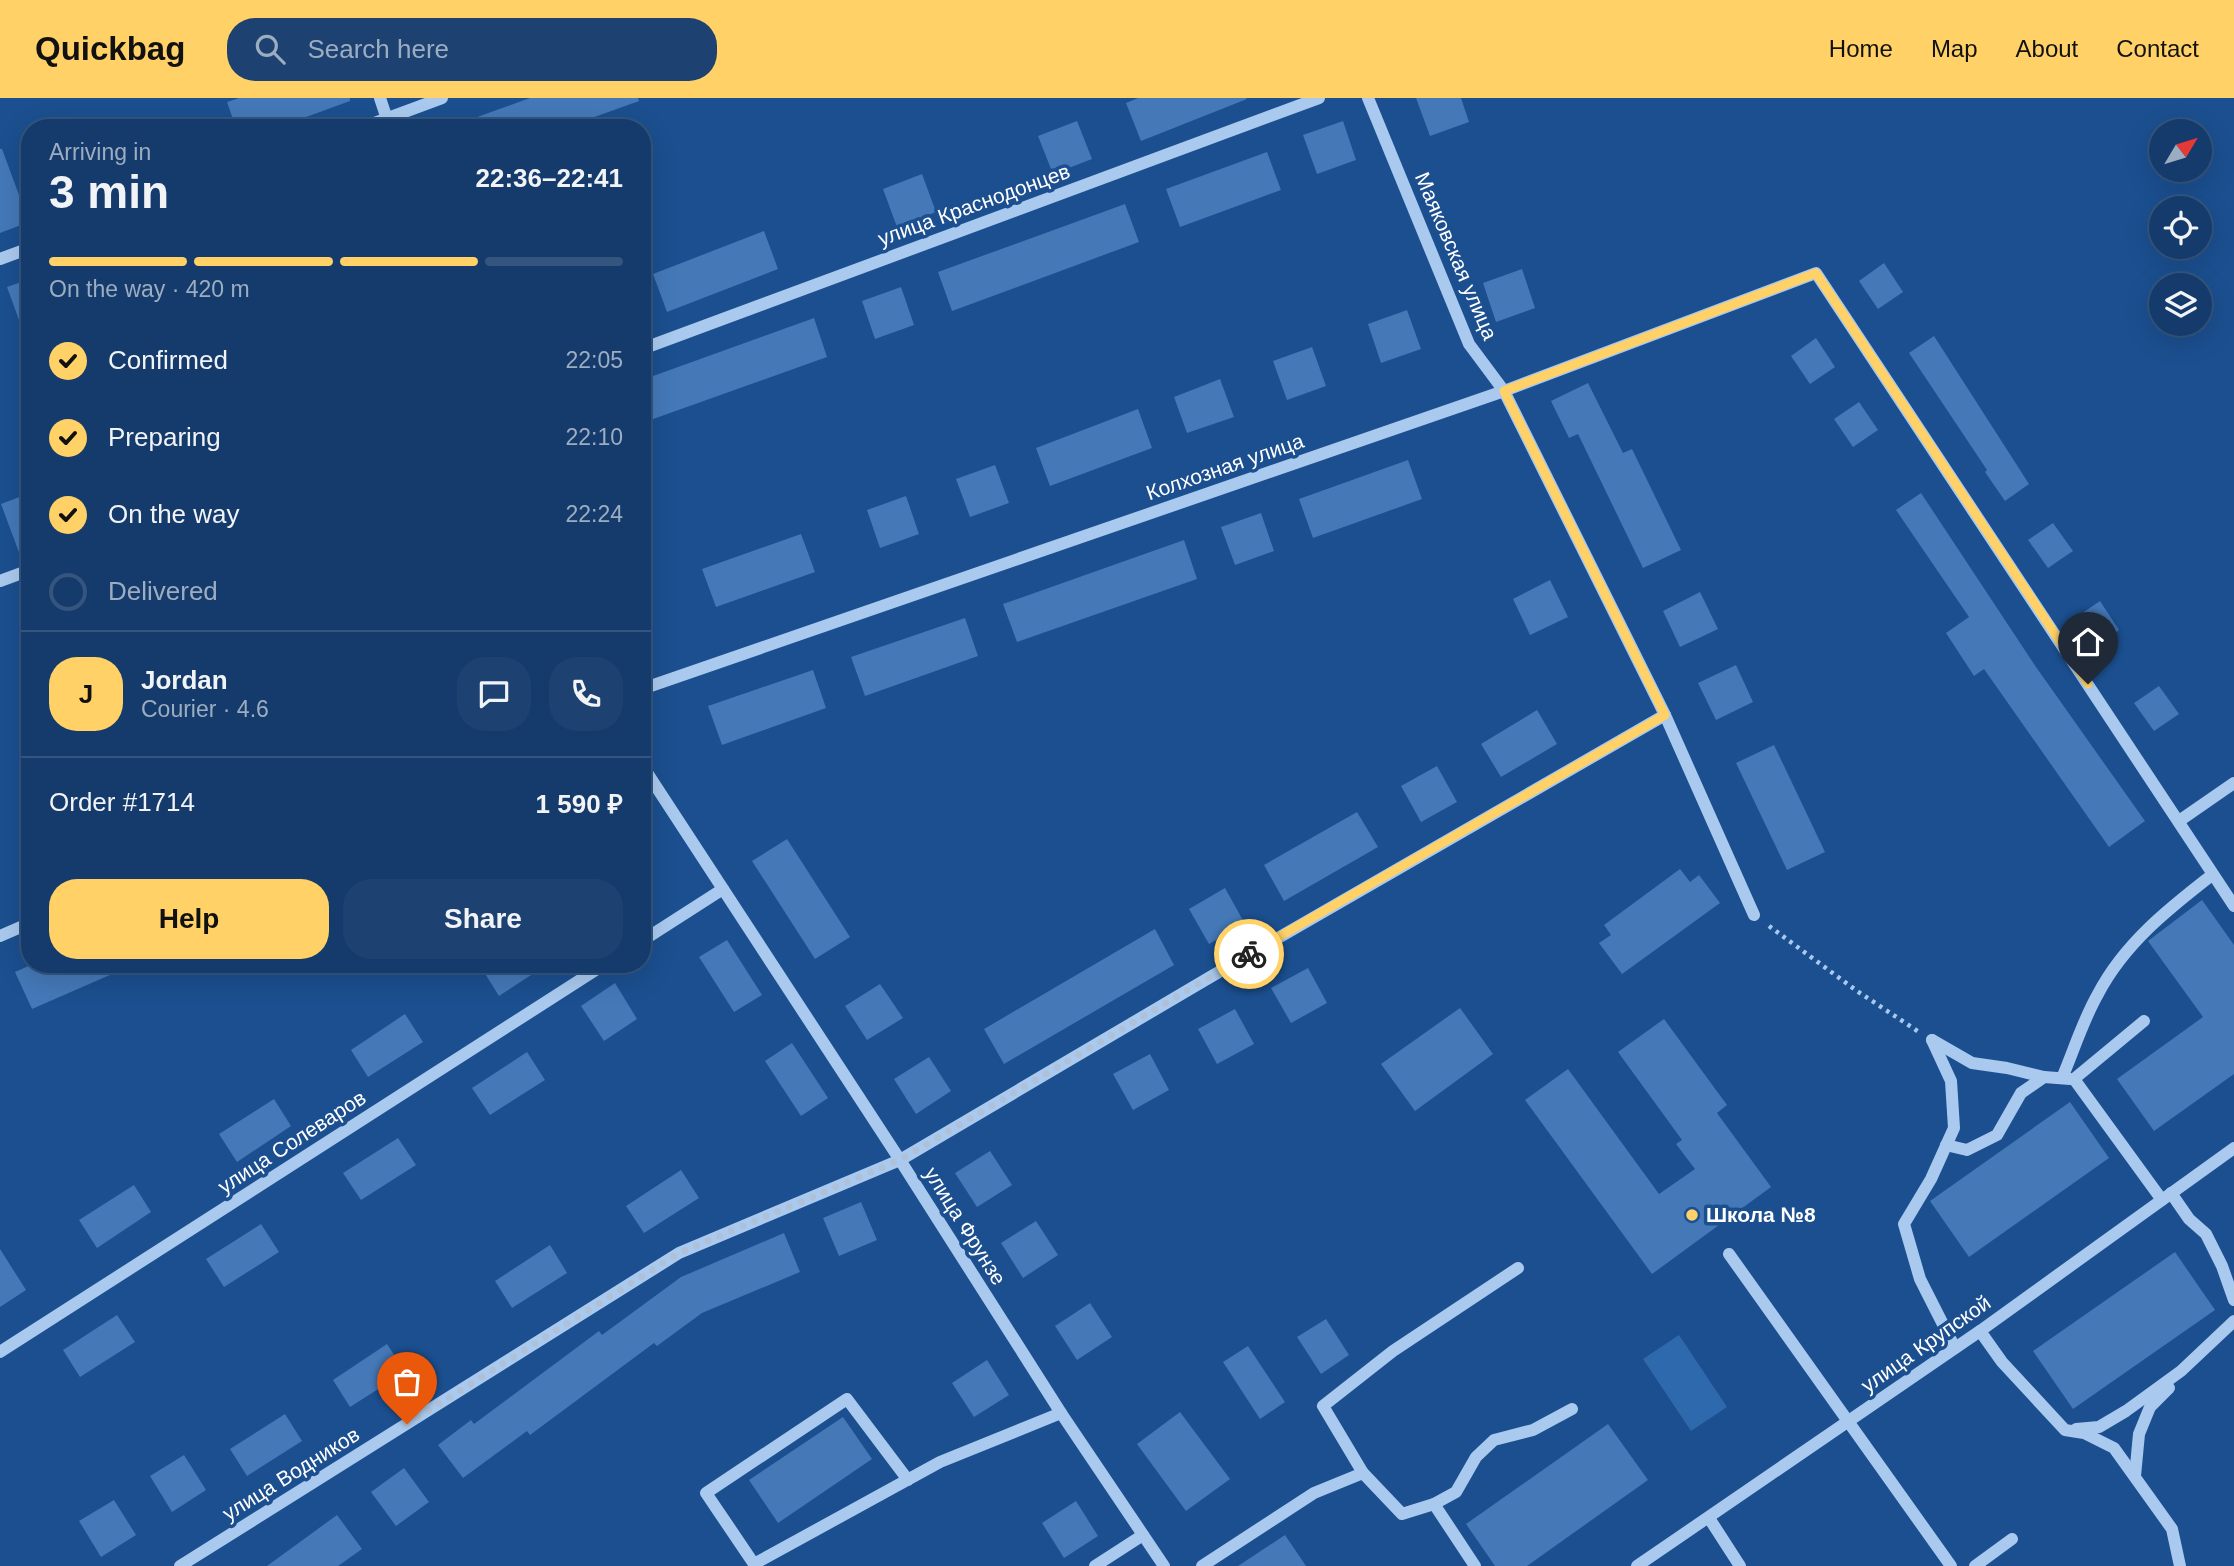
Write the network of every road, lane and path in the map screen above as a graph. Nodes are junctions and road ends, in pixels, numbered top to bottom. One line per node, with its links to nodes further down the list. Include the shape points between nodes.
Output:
1 (380, 98): 5 (street)
2 (442, 98): 6 (street)
3 (1319, 98): 9 (street, улица Краснодонцев)
4 (1368, 98): 10 (street, Маяковская улица, via 1469,344)
5 (388, 119)
6 (397, 119)
7 (21, 251): 8 (street)
8 (0, 259)
9 (651, 346)
10 (1504, 391): 13 (street, Колхозная улица); 14 (street, Маяковская улица); 17 (street, Колхозная улица, via 1816,273)
11 (21, 573): 12 (street)
12 (0, 581)
13 (651, 687)
14 (1665, 715): 21 (street, Маяковская улица); 32 (street, улица Водников)
15 (651, 779): 19 (street, улица Фрунзе)
16 (2234, 783): 17 (street)
17 (2179, 821): 18 (street)
18 (2212, 875): 20 (street); 29 (street, via 2163,912 2123,955 2098,992)
19 (723, 889): 23 (street); 32 (street, улица Фрунзе)
20 (2234, 905)
21 (1754, 915): 27 (path)
22 (21, 927): 24 (street)
23 (651, 935)
24 (0, 936)
25 (591, 973): 40 (street, улица Солеваров)
26 (2144, 1021): 29 (street)
27 (1931, 1040): 28 (street, via 1972,1063); 30 (street, via 1951,1081 1954,1128)
28 (2044, 1077): 29 (street); 30 (street, via 2021,1093 1997,1135 1967,1150)
29 (2068, 1078): 33 (street)
30 (1946, 1145): 39 (street, via 1904,1224 1920,1279)
31 (2234, 1148): 33 (street, улица Крупской)
32 (900, 1160): 43 (street, улица Фрунзе); 53 (street, улица Водников, via 679,1253)
33 (2167, 1197): 36 (street, via 2206,1234); 38 (street, улица Крупской)
34 (1730, 1254): 44 (street)
35 (1518, 1268): 46 (street, via 1392,1351 1323,1406)
36 (2234, 1300)
37 (2234, 1321): 41 (street)
38 (1980, 1331): 39 (street, улица Крупской); 45 (street, via 2002,1362)
39 (1955, 1348): 44 (street, улица Крупской)
40 (0, 1352)
41 (2196, 1356): 45 (street, via 2159,1388 2099,1427); 47 (street, via 2150,1407 2139,1434)
42 (1572, 1409): 49 (street, via 1533,1430 1494,1440 1476,1457 1457,1492)
43 (1061, 1413): 48 (street, via 940,1462); 51 (street, улица Фрунзе)
44 (1849, 1422): 50 (street, улица Крупской); 60 (street)
45 (2065, 1430): 47 (street, via 2084,1433 2114,1448)
46 (1363, 1473): 49 (street, via 1402,1514); 56 (street, via 1314,1493)
47 (2135, 1476): 62 (street, via 2172,1529)
48 (908, 1480): 48 (street, via 754,1564 706,1493 847,1399)
49 (1434, 1504): 57 (street)
50 (1709, 1518): 58 (street, улица Крупской); 59 (street)
51 (1143, 1535): 54 (street); 55 (street, улица Фрунзе)
52 (2012, 1539): 61 (street)
53 (180, 1566)
54 (1095, 1566)
55 (1164, 1566)
56 (1202, 1566)
57 (1475, 1566)
58 (1637, 1566)
59 (1740, 1566)
60 (1951, 1566)
61 (1976, 1566)
62 (2180, 1566)

